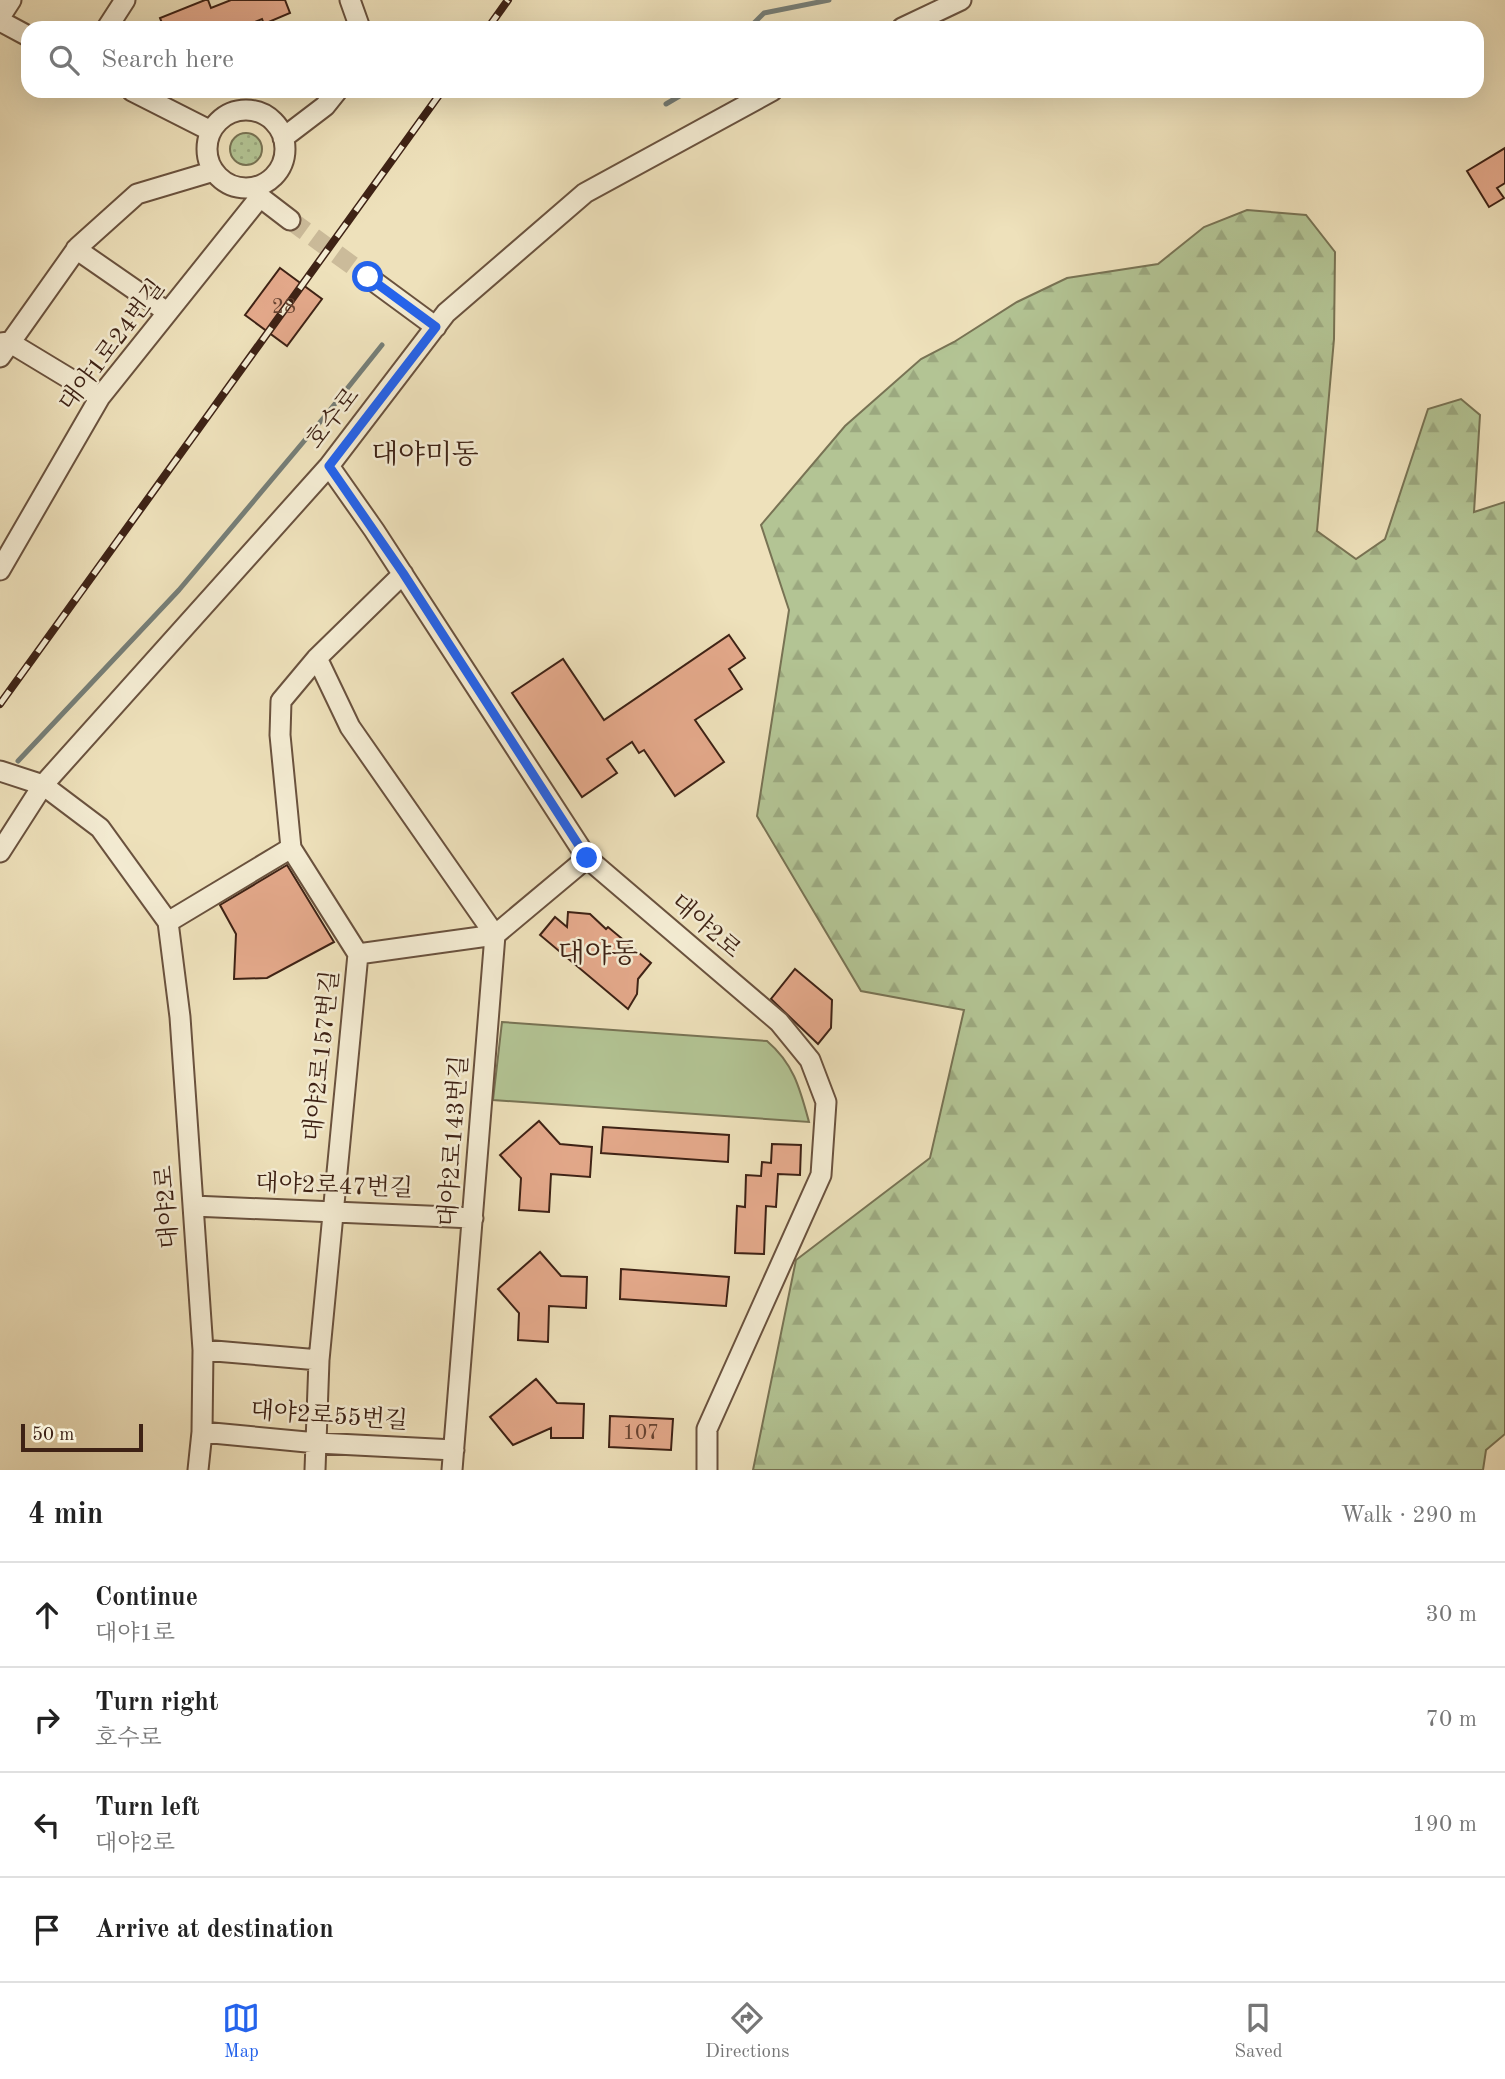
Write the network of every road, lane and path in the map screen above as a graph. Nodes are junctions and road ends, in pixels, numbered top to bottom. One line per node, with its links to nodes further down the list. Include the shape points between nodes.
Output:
1 (11, 0): 5 (street)
2 (125, 0): 6 (street)
3 (350, 0): 7 (street)
4 (961, 0): 8 (street)
5 (0, 19): 9 (street)
6 (112, 21)
7 (358, 21)
8 (917, 21)
9 (21, 32)
10 (146, 98): 13 (street)
11 (332, 98): 14 (street)
12 (759, 98): 21 (street, 호수로, via 586,193 446,313)
13 (211, 131): 14 (street, via 234,111 250,110 276,124); 15 (street, via 207,151)
14 (283, 138): 16 (street, via 283,161)
15 (214, 171): 16 (street, via 234,186); 18 (street, via 137,194)
16 (259, 191): 17 (street); 20 (street, 대야1로24번길)
17 (290, 220)
18 (76, 249): 20 (street); 22 (street)
19 (368, 277): 21 (street)
20 (167, 312): 23 (street, 대야1로24번길)
21 (436, 327): 24 (street, 호수로)
22 (3, 347): 23 (street)
23 (100, 397): 25 (street, 대야1로24번길)
24 (329, 466): 26 (street, 대야2로); 29 (street, 호수로)
25 (0, 569)
26 (403, 573): 27 (street, 대야2로157번길); 32 (street, 대야2로)
27 (317, 658): 30 (street, 대야2로157번길, via 281,701); 34 (street, via 350,727)
28 (0, 771): 29 (street, 대야2로)
29 (43, 785): 31 (street, 호수로); 33 (street, 대야2로, via 100,828)
30 (291, 848): 33 (street); 35 (street, 대야2로157번길)
31 (0, 852)
32 (587, 858): 34 (street); 46 (street, 대야2로, via 779,1022 810,1060 826,1102 821,1175 707,1429)
33 (168, 922): 36 (street, 대야2로, via 180,1017)
34 (495, 935): 35 (street); 38 (street, 대야2로143번길)
35 (358, 954): 37 (street, 대야2로157번길)
36 (193, 1206): 37 (street, 대야2로47번길); 39 (street, 대야2로)
37 (333, 1211): 38 (street, 대야2로47번길); 40 (street, 대야2로157번길)
38 (473, 1218): 43 (street, 대야2로143번길)
39 (203, 1350): 40 (street); 41 (street, 대야2로)
40 (319, 1360): 42 (street, 대야2로157번길)
41 (202, 1432): 42 (street, 대야2로55번길); 44 (street, 대야2로)
42 (317, 1443): 43 (street, 대야2로55번길); 45 (street, 대야2로157번길)
43 (453, 1460)
44 (198, 1470)
45 (315, 1470)
46 (707, 1470)

